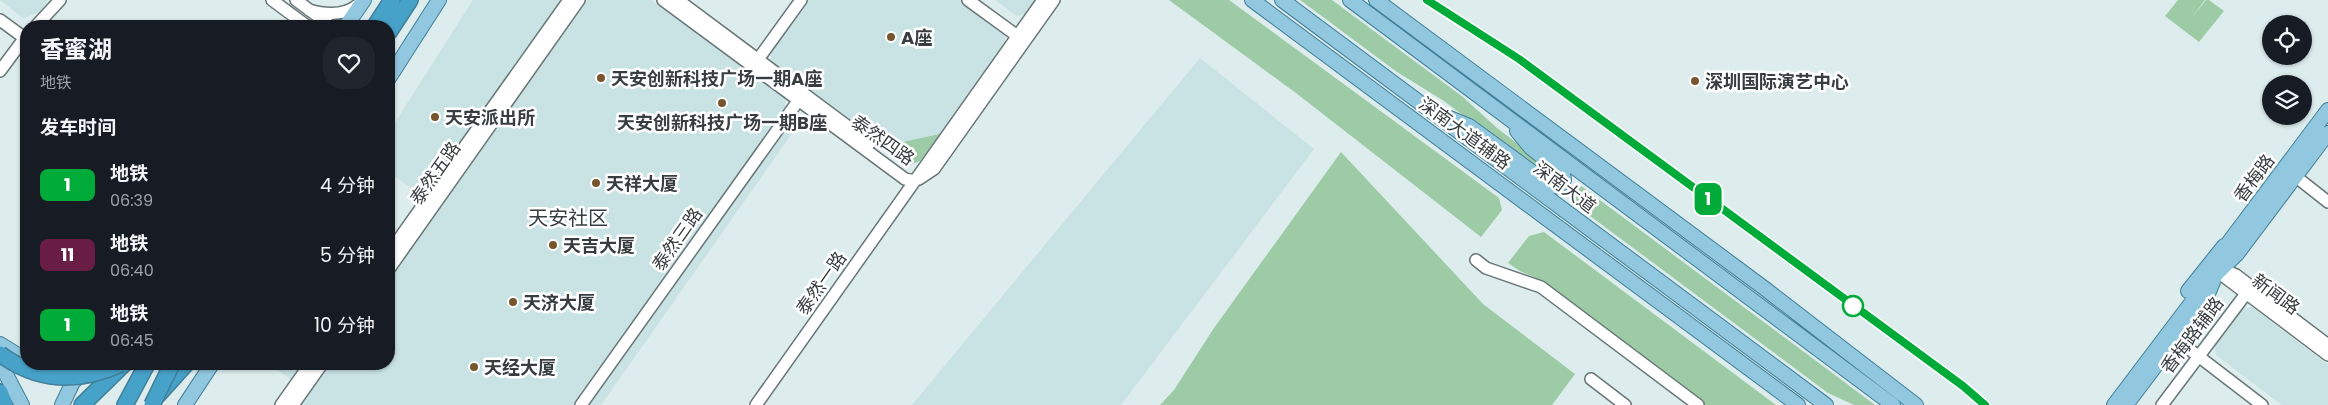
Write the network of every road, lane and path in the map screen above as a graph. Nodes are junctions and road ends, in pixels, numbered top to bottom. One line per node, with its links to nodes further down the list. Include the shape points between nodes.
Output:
1 (60, 0): 28 (street)
2 (272, 0): 26 (street)
3 (296, 0): 24 (street)
4 (363, 0): 24 (street, via 348,11 338,13); 32 (main road)
5 (392, 0): 33 (highway)
6 (402, 0): 34 (main road)
7 (410, 0): 35 (highway)
8 (439, 0): 39 (main road)
9 (569, 0): 56 (street, 泰然五路)
10 (579, 0): 59 (street, 泰然五路)
11 (663, 0): 40 (street, 泰然四路)
12 (678, 0): 40 (street, 泰然四路)
13 (793, 0): 40 (street)
14 (801, 0): 40 (street)
15 (968, 0): 37 (street)
16 (980, 0): 37 (street)
17 (1042, 0): 37 (street, 泰然一路)
18 (1054, 0): 37 (street, 泰然一路)
19 (1252, 0): 49 (main road, 深南大道辅路)
20 (1271, 0): 25 (main road)
21 (1282, 0): 25 (main road, 深南大道)
22 (1350, 0): 42 (main road, 深南大道)
23 (1376, 0): 47 (main road)
24 (309, 10): 31 (street)
25 (1296, 10): 46 (main road, 深南大道)
26 (286, 11): 29 (street); 30 (street)
27 (0, 20): 36 (street)
28 (42, 20)
29 (294, 20)
30 (299, 20)
31 (323, 20)
32 (350, 20)
33 (379, 20)
34 (389, 20)
35 (395, 23)
36 (20, 34)
37 (1023, 35): 51 (street, 泰然一路, via 934,169)
38 (20, 46): 41 (street)
39 (395, 61)
40 (752, 61): 43 (street, 泰然四路)
41 (0, 71)
42 (1478, 96): 45 (main road, 深南大道); 47 (main road)
43 (803, 99): 51 (street, 泰然四路, via 910,173); 98 (street, 泰然三路); 99 (street, 泰然三路)
44 (2328, 110): 54 (main road, 香梅路)
45 (1499, 111): 46 (main road, via 1531,148 1561,171 1564,178 1561,185 1550,185 1469,126); 64 (main road, 深南大道)
46 (1434, 113): 49 (main road); 55 (main road, 深南大道)
47 (1532, 114): 62 (main road)
48 (2328, 132): 50 (main road, 香梅路)
49 (1483, 170): 53 (main road, 深南大道辅路)
50 (2295, 176): 52 (street); 58 (main road, 香梅路)
51 (915, 181): 100 (street, 泰然一路)
52 (2328, 202)
53 (1560, 227): 55 (main road); 103 (main road, 深南大道辅路)
54 (2229, 242): 60 (main road, 香梅路); 107 (main road, via 2215,255)
55 (1608, 243): 104 (main road, 深南大道)
56 (395, 245)
57 (1476, 260): 102 (street, via 1486,268 1541,287)
58 (2232, 260): 60 (main road, 香梅路); 61 (street, 新闻路, via 2230,268)
59 (395, 261)
60 (2218, 272): 61 (street, 新闻路); 63 (street, 新闻路); 65 (main road, 香梅路, via 2206,299); 108 (main road, 香梅路)
61 (2236, 275): 63 (street, 新闻路)
62 (1764, 288): 64 (main road); 106 (main road)
63 (2248, 290): 67 (street, 新闻路); 69 (street, 新闻路); 71 (street, 香梅路辅路)
64 (1801, 336): 105 (main road, 深南大道)
65 (2176, 339): 71 (street); 109 (main road, 香梅路)
66 (0, 344): 70 (main road)
67 (2328, 345)
68 (0, 354): 72 (highway, bridge)
69 (2328, 355)
70 (20, 356)
71 (2199, 356): 110 (street, 香梅路辅路); 111 (street)
72 (20, 366)
73 (3, 370): 89 (main road); 90 (main road)
74 (29, 370): 76 (highway, bridge, via 57,378)
75 (88, 370): 91 (main road, via 73,382)
76 (103, 370)
77 (117, 370): 92 (highway)
78 (144, 370): 93 (highway)
79 (169, 370): 94 (highway, bridge)
80 (181, 370): 86 (highway)
81 (185, 370): 86 (main road)
82 (208, 370): 95 (main road)
83 (306, 370): 96 (street)
84 (318, 370): 97 (street)
85 (1591, 379): 101 (street)
86 (171, 382): 94 (highway)
87 (0, 392): 88 (highway)
88 (5, 405)
89 (15, 405)
90 (22, 405)
91 (62, 405)
92 (82, 405)
93 (125, 405)
94 (150, 405)
95 (185, 405)
96 (281, 405)
97 (292, 405)
98 (581, 405)
99 (590, 405)
100 (756, 405)
101 (1625, 405)
102 (1698, 405)
103 (1798, 405)
104 (1826, 405)
105 (1893, 405)
106 (1916, 405)
107 (2104, 405)
108 (2114, 405)
109 (2126, 405)
110 (2162, 405)
111 (2262, 405)

